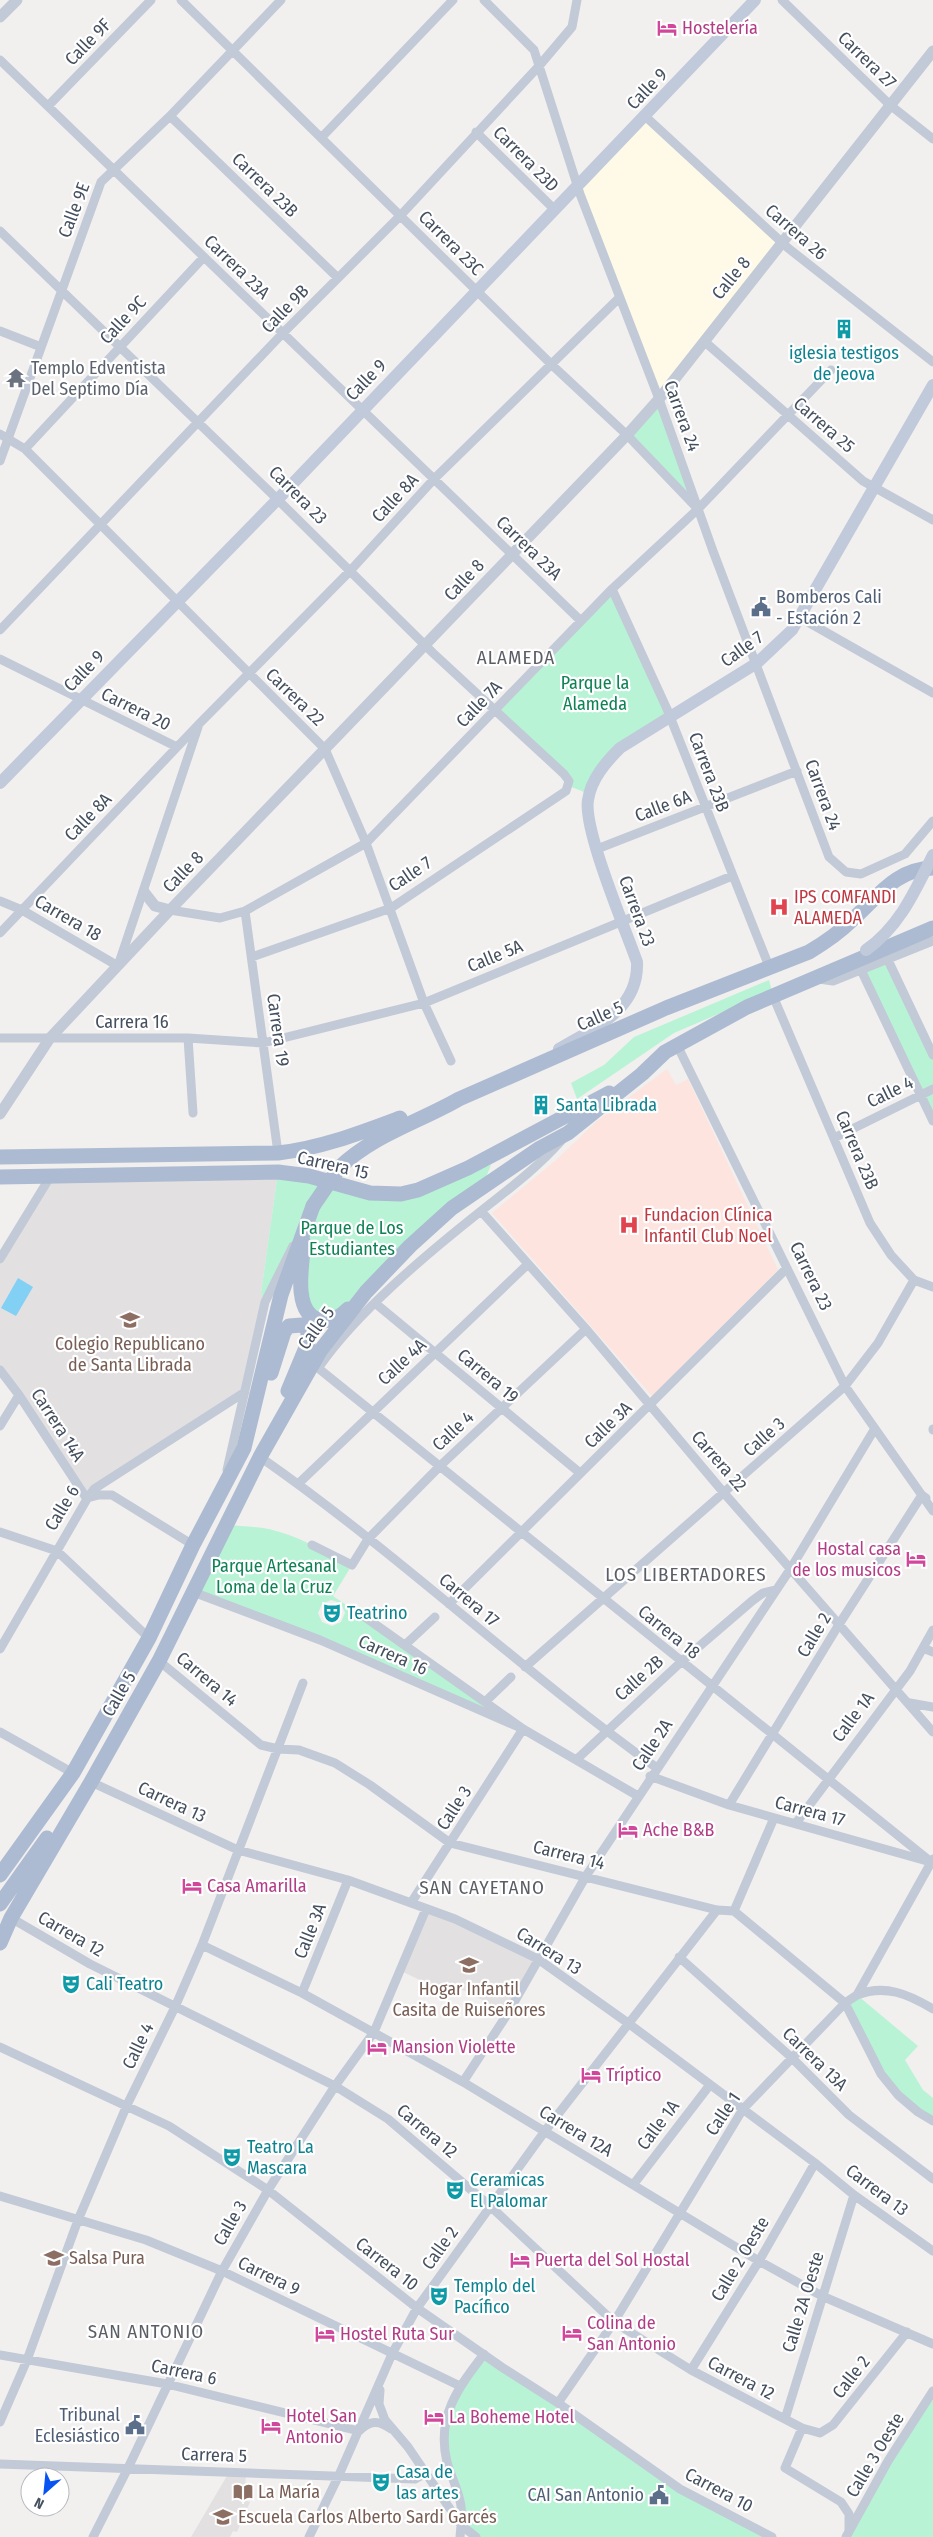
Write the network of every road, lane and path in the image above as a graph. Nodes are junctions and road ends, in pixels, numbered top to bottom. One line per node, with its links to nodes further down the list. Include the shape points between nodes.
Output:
1 (17, 0): 10 (street)
2 (151, 0): 16 (street, Calle 9F)
3 (181, 0): 11 (street, Carrera 23C)
4 (281, 0): 11 (street, Calle 9E)
5 (453, 0): 20 (street)
6 (484, 0): 14 (street, Carrera 24, via 534,50)
7 (577, 0): 14 (street, Calle 9B, via 572,27)
8 (756, 0): 18 (main road, Calle 9)
9 (782, 0): 15 (street, Carrera 27)
10 (0, 17)
11 (232, 51): 17 (street, Calle 9E); 20 (street, Carrera 23C)
12 (933, 51): 15 (street, Calle 8)
13 (0, 60): 16 (street, Carrera 23A)
14 (539, 66): 19 (street, Calle 9B); 23 (street, Carrera 24)
15 (890, 105): 21 (street, Carrera 27); 27 (street, Calle 8)
16 (48, 106): 22 (street, Carrera 23A)
17 (170, 116): 22 (street, Calle 9E); 29 (street, Carrera 23B)
18 (646, 117): 23 (main road, Calle 9); 27 (street, Carrera 26)
19 (476, 132): 24 (street, Carrera 23D); 25 (street, Calle 9B)
20 (321, 138): 25 (street, Carrera 23C)
21 (933, 139)
22 (113, 170): 28 (street, Carrera 23A); 30 (street, Calle 9E, via 101,182)
23 (578, 184): 24 (main road, Calle 9); 32 (street, Carrera 24)
24 (554, 209): 31 (main road, Calle 9)
25 (400, 216): 29 (street, Calle 9B); 31 (street, Carrera 23C)
26 (0, 231): 30 (street, Carrera 23)
27 (782, 243): 35 (street, Calle 8); 38 (street, Carrera 26)
28 (204, 256): 34 (street, Carrera 23A); 37 (street, Calle 9C)
29 (338, 278): 34 (street, Calle 9B)
30 (61, 290): 36 (street, Calle 9E); 37 (street, Carrera 23)
31 (476, 291): 39 (street, Carrera 23C); 43 (main road, Calle 9)
32 (619, 298): 39 (street, Calle 8A); 42 (street, Carrera 24)
33 (0, 332): 36 (street)
34 (283, 334): 43 (street, Carrera 23A); 45 (street, Calle 9B)
35 (704, 341): 42 (street, Calle 8); 44 (street, Carrera 25)
36 (41, 347): 47 (street, Calle 9E)
37 (120, 347): 45 (street, Carrera 23); 48 (street, Calle 9C)
38 (933, 362)
39 (552, 365): 46 (street, Carrera 23C); 50 (street, Calle 8A)
40 (831, 370): 44 (street, Calle 7A)
41 (933, 385): 51 (main road, Calle 7)
42 (659, 399): 46 (street, Calle 8); 53 (street, Carrera 24)
43 (362, 410): 50 (street, Carrera 23A); 52 (main road, Calle 9)
44 (788, 416): 51 (street, Carrera 25); 53 (street, Calle 7A)
45 (198, 422): 52 (street, Carrera 23); 55 (street, Calle 9B)
46 (627, 435): 53 (street, Carrera 23C); 56 (street, Calle 8)
47 (4, 436): 48 (street, Carrera 22); 49 (street, Calle 9E)
48 (25, 448): 55 (street, Carrera 22)
49 (0, 461)
50 (434, 479): 56 (street, Carrera 23A); 57 (street, Calle 8A)
51 (874, 487): 54 (street, Carrera 25); 60 (main road, Calle 7)
52 (278, 499): 57 (street, Carrera 23); 59 (main road, Calle 9)
53 (698, 509): 58 (street, Calle 7A); 65 (street, Carrera 24)
54 (933, 520)
55 (102, 525): 59 (street, Carrera 22); 62 (street, Calle 9B)
56 (512, 554): 61 (street, Carrera 23A); 63 (street, Calle 8)
57 (350, 571): 63 (street, Carrera 23); 66 (street, Calle 8A)
58 (612, 589): 61 (street, Calle 7A); 70 (street, Carrera 23B)
59 (176, 601): 66 (street, Carrera 22); 68 (main road, Calle 9)
60 (799, 617): 65 (main road, Calle 7, via 783,641); 67 (street)
61 (581, 621): 69 (street, Calle 7A)
62 (0, 630)
63 (426, 646): 69 (street, Carrera 23); 73 (street, Calle 8)
64 (0, 658): 68 (street, Carrera 20)
65 (757, 663): 70 (main road, Calle 7); 74 (street, Carrera 24)
66 (248, 674): 71 (street, Calle 8A); 73 (street, Carrera 22)
67 (933, 694)
68 (82, 700): 72 (street, Carrera 20); 75 (main road, Calle 9)
69 (496, 710): 76 (street, Carrera 23, via 564,774); 80 (street, Calle 7A)
70 (670, 717): 77 (main road, Calle 7, via 620,748 606,762); 78 (street, Carrera 23B)
71 (199, 724): 72 (street, Calle 8A); 85 (street, Calle 8A)
72 (177, 747): 88 (street, Calle 8A)
73 (325, 749): 80 (street, Carrera 22); 89 (street, Calle 8)
74 (797, 772): 78 (street, Calle 6A); 79 (street, Carrera 24, via 829,858 846,872 862,874 904,854)
75 (0, 783)
76 (569, 786): 87 (street, Calle 7)
77 (588, 794): 81 (main road, Carrera 23, via 587,814)
78 (705, 808): 81 (street, Calle 6A); 84 (street, Carrera 23B)
79 (933, 821)
80 (366, 843): 87 (street, Carrera 22); 90 (street, Calle 7A)
81 (597, 849): 91 (main road, Carrera 23)
82 (933, 855): 95 (main road, bridge, via 900,918)
83 (933, 868): 100 (main road, Calle 5, via 910,871 898,877 823,944)
84 (732, 876): 91 (street, Calle 5A); 100 (street, Carrera 23B)
85 (144, 892): 89 (street, via 155,906); 98 (street, Calle 8A)
86 (0, 900): 88 (street, Carrera 18)
87 (391, 908): 96 (street, Calle 7); 102 (street, Carrera 22)
88 (22, 910): 93 (street, Calle 8A); 98 (street, Carrera 18)
89 (170, 910): 90 (street, Calle 7A, via 220,918); 98 (street, Calle 8)
90 (245, 910): 96 (street, Carrera 19)
91 (623, 922): 102 (street, Calle 5A); 110 (main road, Carrera 23, via 637,962 633,988 624,1004 608,1020)
92 (933, 928): 95 (main road, Calle 5)
93 (0, 934)
94 (933, 941): 97 (street, Calle 5)
95 (868, 953): 99 (main road, Calle 5)
96 (252, 957): 106 (street, Carrera 19)
97 (887, 958): 99 (street, Calle 5); 108 (street)
98 (118, 966): 104 (street, Calle 8)
99 (853, 968): 101 (main road, Calle 5); 113 (street)
100 (770, 969): 110 (main road, Calle 5, via 666,1008)
101 (773, 996): 107 (main road, Calle 5); 119 (street, Carrera 23B)
102 (424, 1003): 106 (street, Calle 5A); 109 (street, Carrera 22)
103 (0, 1038): 104 (street, Carrera 16)
104 (50, 1038): 105 (street, Carrera 16); 116 (street, Calle 8)
105 (188, 1038): 106 (street, Carrera 16); 115 (street)
106 (263, 1043): 120 (street, Carrera 19)
107 (677, 1045): 111 (main road, Calle 5); 128 (street, Carrera 23)
108 (933, 1055)
109 (451, 1061)
110 (520, 1072): 114 (main road, Calle 5)
111 (631, 1083): 118 (main road, Calle 5); 122 (main road, Carrera 15, via 468,1168 401,1194 370,1193 309,1176 278,1172)
112 (933, 1089): 113 (street, Calle 4)
113 (921, 1095): 117 (street); 119 (street, Calle 4)
114 (459, 1099): 120 (main road, Carrera 15, via 314,1148); 125 (main road, Calle 5, bridge, via 387,1134 348,1158 313,1206)
115 (194, 1113)
116 (0, 1114)
117 (933, 1121)
118 (568, 1133): 124 (street, Calle 5, via 538,1166); 131 (main road, Calle 5, via 540,1148 452,1208 410,1246)
119 (834, 1138): 129 (street, Carrera 23B, via 870,1223 891,1255)
120 (278, 1153): 121 (main road, Carrera 15)
121 (0, 1157)
122 (50, 1176): 123 (main road, Carrera 15); 126 (street)
123 (0, 1177)
124 (481, 1211): 127 (street, Carrera 22); 131 (street, Calle 5)
125 (304, 1226): 131 (main road, via 301,1293 311,1316 322,1321 335,1319); 137 (street, Calle 5, via 270,1289); 144 (main road, Calle 5, via 281,1295)
126 (0, 1259)
127 (528, 1264): 132 (street, Carrera 22); 133 (street, Calle 4A)
128 (787, 1268): 136 (street, Carrera 23); 139 (street, Calle 3A)
129 (914, 1280): 130 (street); 136 (street, Calle 3, via 878,1343)
130 (933, 1287)
131 (372, 1292): 133 (street, Carrera 19); 134 (street, Calle 5); 145 (main road, Calle 5, via 320,1351)
132 (586, 1329): 139 (street, Carrera 22); 140 (street, Calle 4)
133 (434, 1353): 140 (street, Carrera 19); 141 (street, Calle 4A)
134 (318, 1368): 141 (street, Carrera 18); 145 (street, Calle 5, via 276,1442)
135 (0, 1370): 138 (street, Carrera 14A)
136 (845, 1386): 143 (street, Carrera 23); 149 (street, Calle 3)
137 (246, 1392): 151 (street, Calle 5); 152 (street, Calle 6, via 103,1482)
138 (19, 1395): 142 (street); 152 (street, Carrera 14A)
139 (650, 1406): 147 (street, Calle 3A); 149 (street, Carrera 22)
140 (501, 1409): 146 (street, Calle 4); 147 (street, Carrera 19)
141 (372, 1411): 146 (street, Carrera 18); 148 (street, Calle 4A)
142 (0, 1426)
143 (874, 1430): 150 (street, Carrera 23); 161 (street, Calle 2A)
144 (244, 1448): 145 (main road, via 260,1410 284,1332 289,1326 302,1325 308,1330 308,1344); 151 (main road, Calle 5)
145 (260, 1457): 148 (street, Carrera 17); 163 (main road, Calle 5)
146 (441, 1465): 156 (street, Carrera 18); 157 (street, Calle 4)
147 (580, 1473): 156 (street, Calle 3A)
148 (298, 1484): 157 (street, Carrera 17)
149 (724, 1493): 161 (street, Carrera 22); 164 (street, Calle 3)
150 (922, 1495): 153 (street); 154 (street, Carrera 23); 168 (street, Calle 2)
151 (219, 1496): 158 (main road, Calle 5)
152 (87, 1499): 158 (street, via 112,1495); 160 (street, Calle 6)
153 (933, 1502)
154 (933, 1511)
155 (0, 1532): 160 (street)
156 (522, 1533): 164 (street, Carrera 18); 165 (street, Calle 3A)
157 (368, 1538): 159 (street, Calle 4, via 352,1565); 165 (street, Carrera 17)
158 (194, 1545): 170 (main road, Calle 5)
159 (312, 1545)
160 (57, 1551): 170 (street); 172 (street, Calle 6)
161 (791, 1568): 162 (street, Calle 2A); 168 (street, Carrera 22)
162 (774, 1590): 176 (street, Calle 2B, via 752,1601); 180 (street, Calle 2A)
163 (193, 1592): 175 (main road, Calle 5); 185 (street, Carrera 16, via 320,1640)
164 (602, 1599): 176 (street, Carrera 18); 177 (street, Calle 3)
165 (450, 1604): 177 (street, Carrera 17)
166 (362, 1614): 171 (street, Carrera 16)
167 (435, 1617): 171 (street)
168 (838, 1626): 181 (street, Carrera 22); 189 (street, Calle 2)
169 (933, 1630): 173 (street, Calle 1A)
170 (149, 1638): 193 (main road, Calle 5)
171 (406, 1644): 182 (street, Carrera 16)
172 (0, 1648)
173 (922, 1648): 174 (street); 181 (street, Calle 1A, via 910,1671)
174 (933, 1652)
175 (159, 1661): 190 (street, Carrera 14, via 254,1740); 196 (main road, Calle 5)
176 (680, 1662): 180 (street, Carrera 18); 186 (street, Calle 2B)
177 (525, 1667): 186 (street, Carrera 17)
178 (511, 1677): 182 (street)
179 (303, 1683): 190 (street, Calle 4)
180 (712, 1686): 189 (street, Carrera 18); 192 (street, Calle 2A)
181 (895, 1689): 183 (street, Carrera 22); 195 (street, Calle 1A)
182 (486, 1701): 185 (street, Carrera 16)
183 (910, 1703): 184 (street); 188 (street, Carrera 22)
184 (933, 1707)
185 (523, 1729): 191 (street, Carrera 16); 202 (street, Calle 3)
186 (605, 1731): 191 (street, Calle 2B); 192 (street, Carrera 17)
187 (0, 1732): 193 (street)
188 (933, 1732)
189 (773, 1734): 195 (street, Carrera 18); 199 (street, Calle 2)
190 (278, 1749): 202 (street, Carrera 14, via 299,1750 335,1763); 203 (street, Calle 4)
191 (576, 1760): 197 (street, Carrera 16)
192 (657, 1768): 194 (street, Calle 2A)
193 (73, 1773): 205 (main road, Calle 5)
194 (650, 1776): 197 (street, Calle 2A); 199 (street, Carrera 17)
195 (828, 1778): 201 (street, Calle 1A); 204 (street, Carrera 18)
196 (91, 1782): 198 (main road, Calle 5); 203 (street, Carrera 13)
197 (638, 1796): 206 (street, Calle 2A)
198 (78, 1801): 209 (main road); 213 (main road, Calle 5)
199 (729, 1805): 200 (street, Carrera 17)
200 (774, 1818): 201 (street, Carrera 17); 212 (street)
201 (796, 1823): 204 (street, Carrera 17)
202 (450, 1843): 206 (street, Carrera 14); 208 (street, Calle 3)
203 (238, 1850): 207 (street, Carrera 13); 215 (street, Calle 4)
204 (932, 1862): 219 (street, Calle 1)
205 (0, 1875)
206 (586, 1876): 211 (street, Carrera 14); 217 (street, Calle 2A)
207 (348, 1880): 208 (street, Carrera 13); 218 (street, Calle 3A)
208 (411, 1903): 210 (street, Carrera 13)
209 (0, 1904)
210 (426, 1909): 217 (street, Carrera 13, via 455,1918); 224 (street, Calle 3)
211 (717, 1910): 212 (street, Carrera 14); 216 (street, Calle 2)
212 (734, 1911): 220 (street)
213 (10, 1918): 214 (main road, Calle 5); 221 (street, Carrera 12, via 90,1964)
214 (0, 1943)
215 (202, 1945): 218 (street, Carrera 12A); 221 (street, Calle 4)
216 (679, 1958): 223 (street, Calle 2); 226 (street, Carrera 13A)
217 (538, 1959): 223 (street, Carrera 13); 227 (street, Calle 2A)
218 (302, 1994): 224 (street, Carrera 12A)
219 (857, 1995): 220 (street, Calle 1); 222 (street, via 886,1989 911,1996)
220 (845, 2003): 226 (street, Calle 1); 232 (street, via 881,2074 898,2096)
221 (175, 2007): 228 (street, Carrera 12); 230 (street, Calle 4)
222 (933, 2008)
223 (628, 2023): 229 (street, Carrera 13); 233 (street, Calle 2)
224 (374, 2032): 227 (street, Carrera 12A); 228 (street, Calle 3)
225 (0, 2047): 230 (street, Carrera 10)
226 (791, 2057): 231 (street, Calle 1); 235 (street, Carrera 13A, via 849,2115)
227 (463, 2082): 233 (street, Carrera 12A)
228 (335, 2086): 237 (street, Calle 3); 240 (street, Carrera 12, via 388,2119)
229 (709, 2086): 231 (street, Carrera 13); 236 (street, Calle 1A)
230 (127, 2105): 237 (street, Carrera 10, via 169,2126); 242 (street, Calle 4)
231 (743, 2109): 234 (street, Carrera 13); 241 (street, Calle 1)
232 (933, 2121)
233 (545, 2131): 236 (street, Carrera 12A); 240 (street, Calle 2)
234 (815, 2163): 238 (street, Carrera 13); 244 (street, Calle 2 Oeste)
235 (933, 2178)
236 (633, 2185): 241 (street, Carrera 12A)
237 (268, 2190): 245 (street, Calle 3); 247 (street, Carrera 10)
238 (854, 2195): 243 (street, Carrera 13); 246 (street, Calle 2A Oeste)
239 (0, 2196): 242 (street, Carrera 9)
240 (490, 2206): 247 (street, Calle 2); 248 (street, Carrera 12)
241 (681, 2213): 244 (street, Carrera 12A); 248 (street, Calle 1)
242 (78, 2220): 245 (street, Carrera 9, via 146,2240); 254 (street, Calle 4)
243 (933, 2251)
244 (759, 2261): 246 (street, Carrera 12A); 255 (street, Calle 2 Oeste)
245 (222, 2271): 251 (street, Carrera 9); 256 (street, Calle 3)
246 (822, 2296): 249 (street, Carrera 12A); 261 (street, Calle 2A Oeste)
247 (417, 2308): 251 (street, Calle 2); 252 (street, Carrera 10)
248 (614, 2322): 255 (street, Carrera 12); 260 (street, Calle 1)
249 (907, 2332): 250 (street, Carrera 12A); 266 (street, Calle 2, via 843,2414 827,2431)
250 (933, 2344)
251 (392, 2354): 257 (street, Calle 2); 258 (street, Carrera 9)
252 (484, 2354): 258 (street); 260 (street, Carrera 10)
253 (0, 2355): 254 (street, Carrera 6)
254 (27, 2360): 256 (street, Carrera 6); 262 (street, Calle 4)
255 (691, 2370): 261 (street, Carrera 12)
256 (167, 2384): 265 (street, Carrera 6); 268 (street, Calle 3)
257 (380, 2385): 264 (street, via 381,2411); 265 (street, Calle 2)
258 (460, 2386): 271 (street, via 448,2408 444,2434 447,2461 461,2505)
259 (933, 2391): 272 (street, Calle 3 Oeste, via 888,2461)
260 (558, 2403): 277 (street, Carrera 10, via 680,2489)
261 (785, 2419): 263 (street, Carrera 12)
262 (0, 2422)
263 (802, 2428): 266 (street, Carrera 12); 272 (street, via 785,2468 841,2502 849,2514)
264 (391, 2429): 265 (street, via 384,2423 374,2422 365,2424); 269 (street)
265 (359, 2431): 270 (street, Calle 2)
266 (814, 2433)
267 (0, 2464): 268 (street, Carrera 5)
268 (128, 2468): 270 (street, Carrera 5); 273 (street, Calle 3)
269 (426, 2474): 270 (street, Carrera 5, via 415,2479); 271 (street)
270 (339, 2475): 274 (street, Calle 2)
271 (461, 2525): 275 (street); 276 (street)
272 (848, 2535)
273 (92, 2537)
274 (308, 2537)
275 (460, 2537)
276 (476, 2537)
277 (772, 2537)

